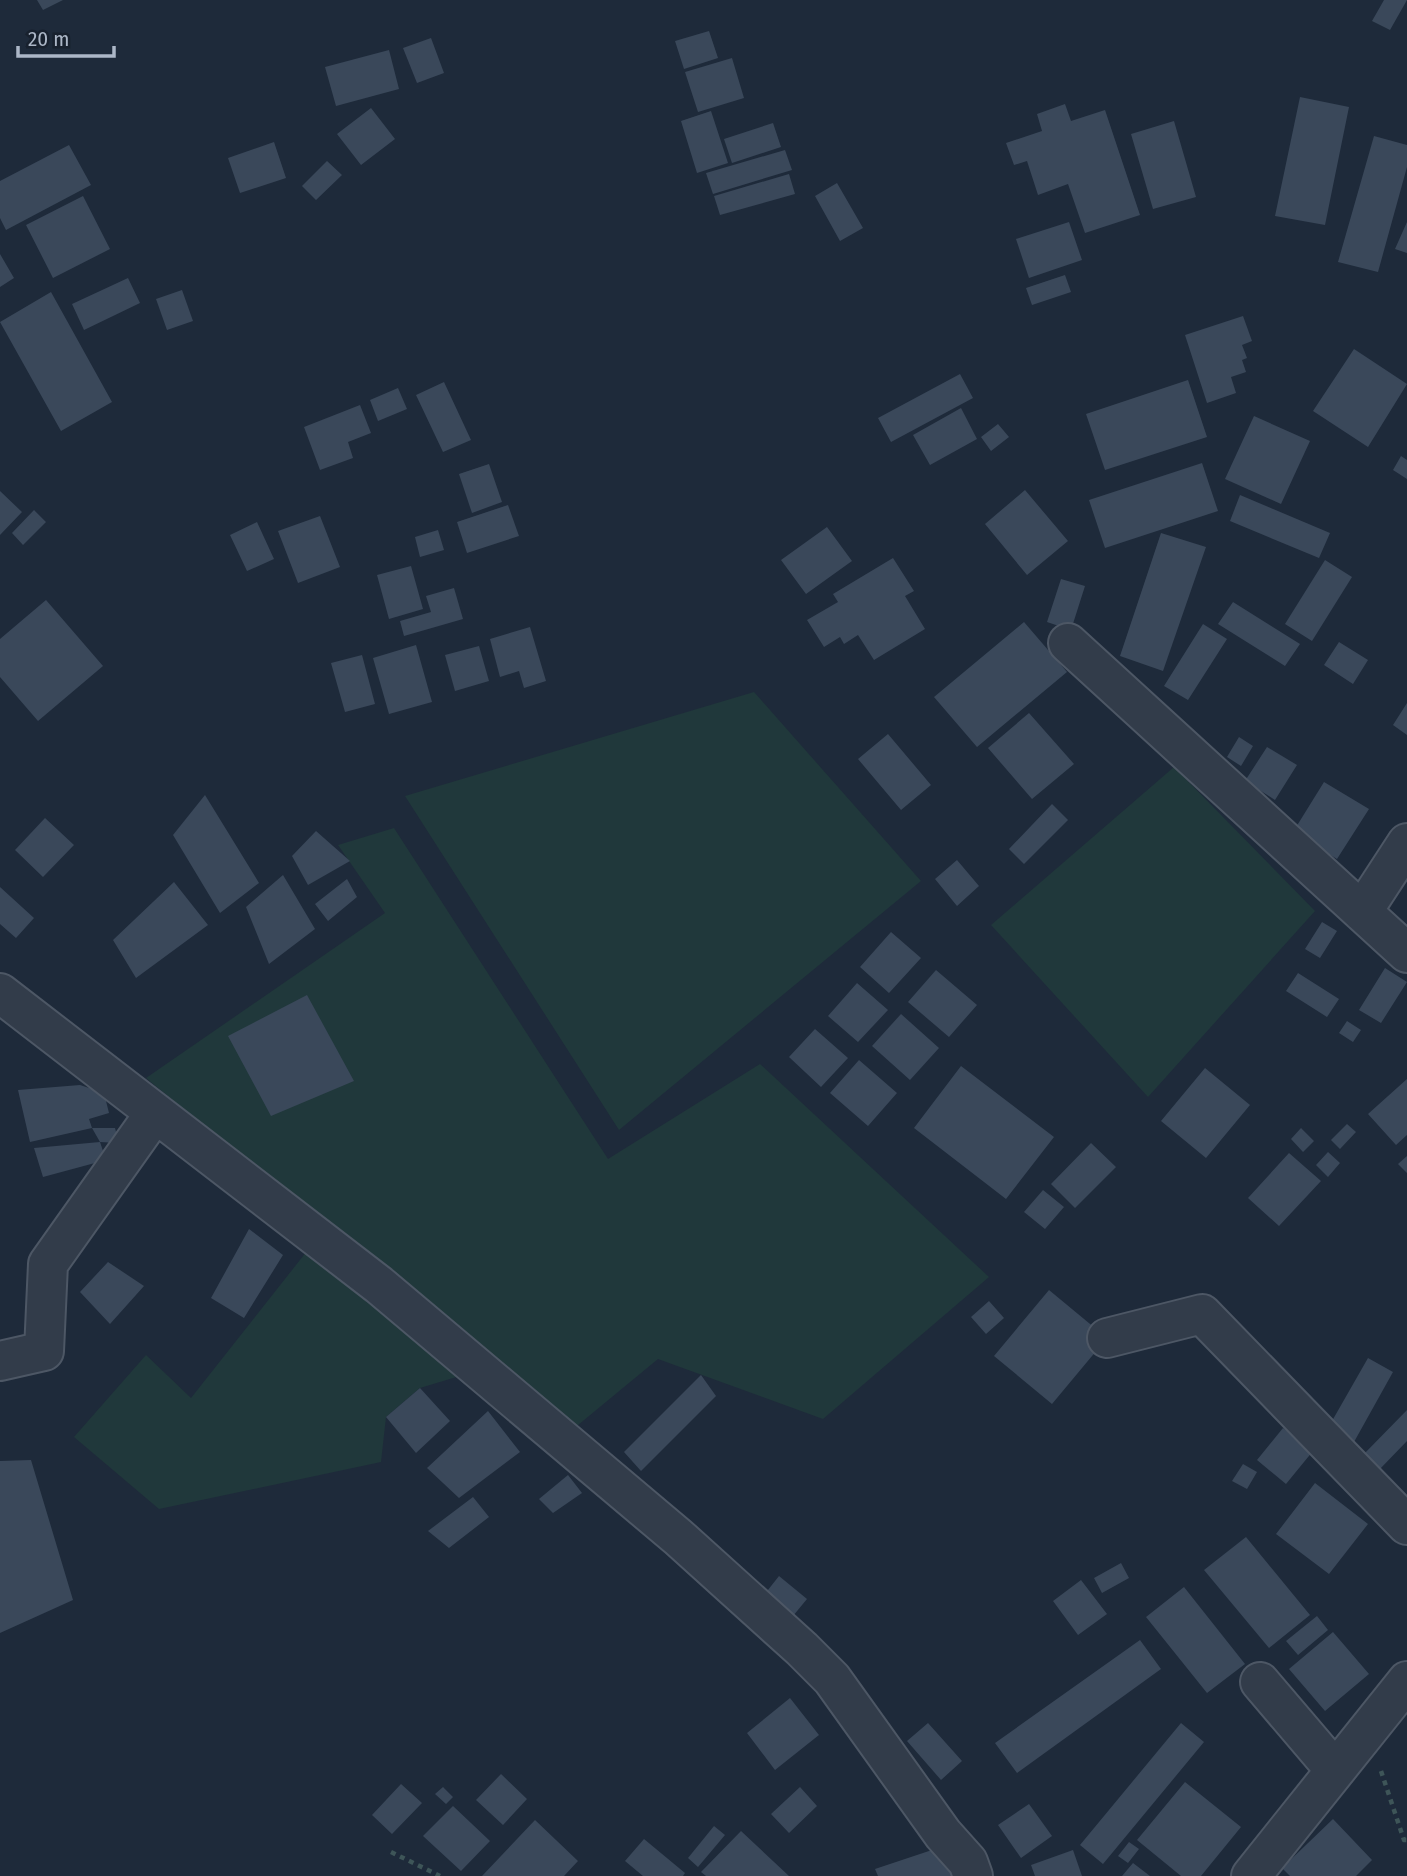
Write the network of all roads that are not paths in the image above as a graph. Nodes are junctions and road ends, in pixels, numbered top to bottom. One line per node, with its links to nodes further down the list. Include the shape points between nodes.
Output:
1 (1068, 643): 3 (street)
2 (1407, 844): 3 (street)
3 (1362, 912): 4 (street)
4 (1407, 953)
5 (0, 993): 6 (street)
6 (155, 1113): 8 (street, via 48,1264 44,1351); 13 (street, via 379,1285 678,1537 802,1649 832,1679 968,1862)
7 (1108, 1338): 9 (street, via 1202,1314)
8 (0, 1360)
9 (1407, 1525)
10 (1407, 1681): 12 (street)
11 (1260, 1682): 12 (street)
12 (1335, 1770): 14 (street)
13 (973, 1876)
14 (1251, 1876)

